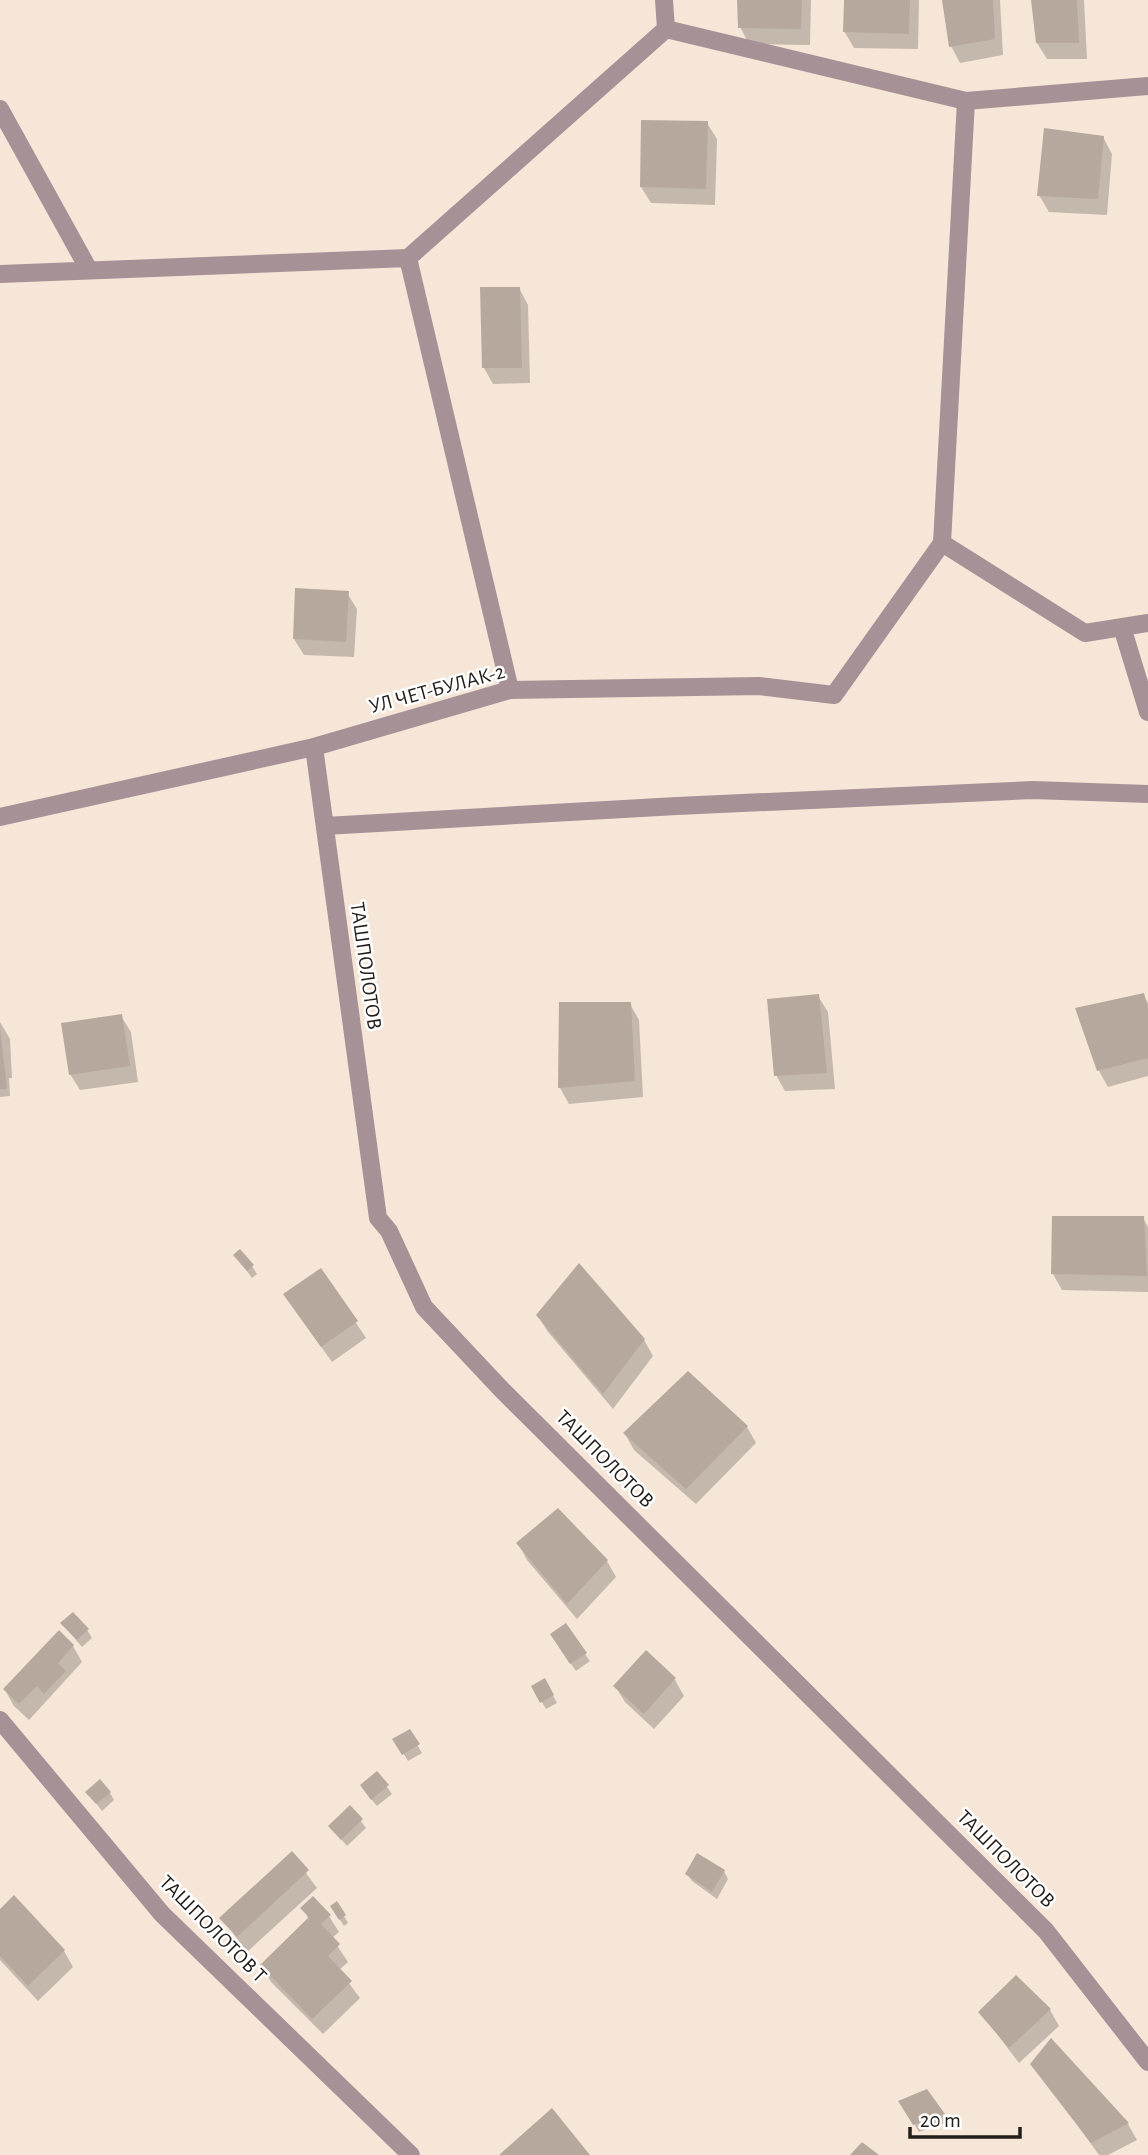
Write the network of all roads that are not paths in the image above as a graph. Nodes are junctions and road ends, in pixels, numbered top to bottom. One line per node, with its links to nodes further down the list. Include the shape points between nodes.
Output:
1 (664, 0): 2 (street)
2 (666, 29): 4 (street); 6 (street)
3 (1148, 86): 4 (street)
4 (965, 101): 9 (street)
5 (0, 109): 7 (street)
6 (408, 258): 7 (street); 12 (street)
7 (89, 270): 8 (street)
8 (0, 274)
9 (942, 543): 11 (street, via 1084,633); 12 (street, УЛ ЧЕТ-БУЛАК-2, via 834,695 759,686)
10 (1148, 623): 11 (street)
11 (1122, 627): 13 (street)
12 (510, 690): 14 (street, УЛ ЧЕТ-БУЛАК-2)
13 (1148, 712)
14 (314, 747): 16 (street, УЛ ЧЕТ-БУЛАК-2); 17 (street, ТАШПОЛОТОВ)
15 (1148, 794): 17 (street, via 1033,790)
16 (0, 817)
17 (325, 826): 19 (street, ТАШПОЛОТОВ, via 378,1218 389,1231 424,1307 1046,1931)
18 (0, 1720): 20 (street, ТАШПОЛОТОВ Т, via 162,1914)
19 (1148, 2062)
20 (411, 2155)

